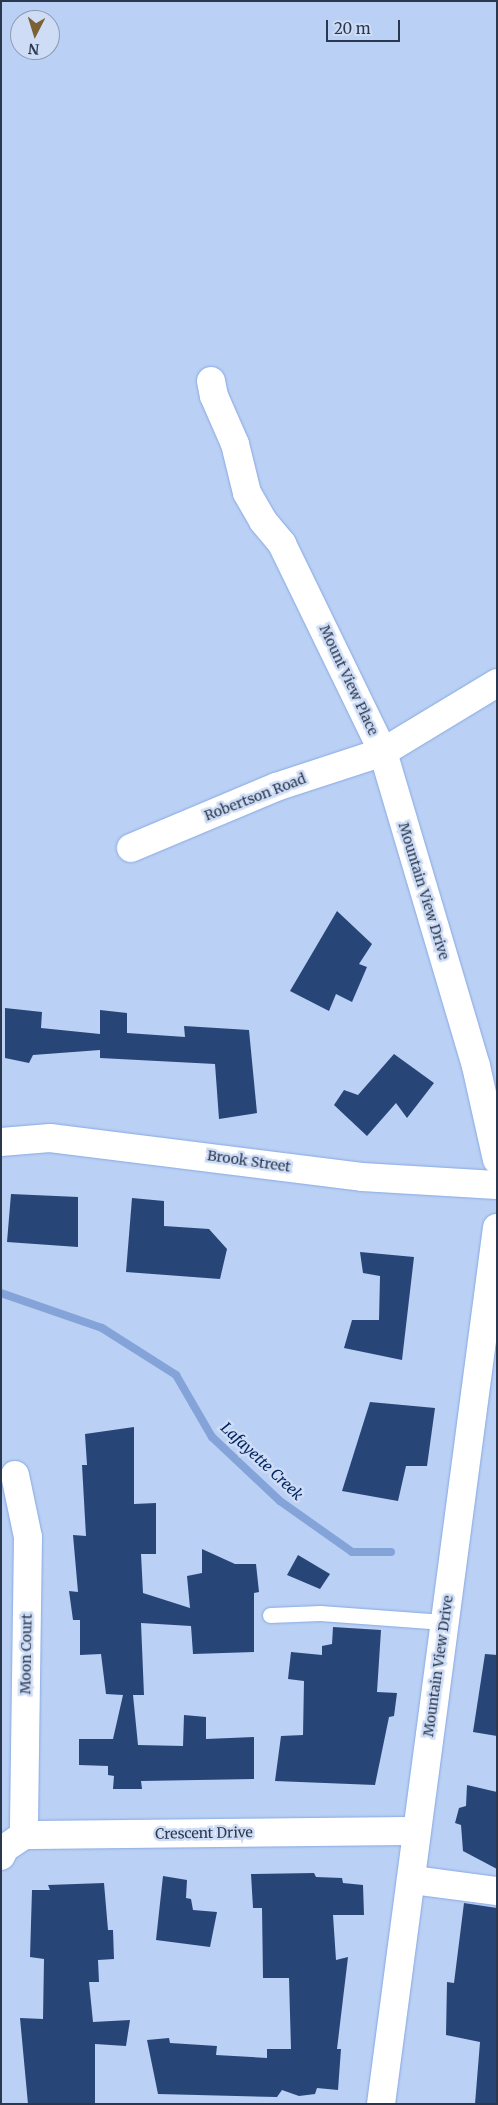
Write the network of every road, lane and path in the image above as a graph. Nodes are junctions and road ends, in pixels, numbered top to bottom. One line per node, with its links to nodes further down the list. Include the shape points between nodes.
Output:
1 (211, 381): 3 (street, Mount View Place, via 214,396 235,444 246,493 282,544)
2 (497, 682): 3 (street)
3 (382, 752): 4 (street, Robertson Road, via 276,787); 6 (street, Mountain View Drive, via 476,1066)
4 (130, 848)
5 (1, 1142): 7 (street, Brook Street, via 50,1138 362,1176)
6 (497, 1160)
7 (497, 1185)
8 (497, 1228): 11 (street, Mountain View Drive)
9 (15, 1475): 13 (street, Moon Court, via 28,1537)
10 (270, 1614): 11 (lane, via 320,1613)
11 (444, 1622): 12 (street, Mountain View Drive)
12 (416, 1831): 13 (street, Crescent Drive); 15 (street, Mountain View Drive)
13 (24, 1835): 14 (street, via 5,1848)
14 (1, 1856)
15 (413, 1880): 16 (street); 17 (street, Mountain View Drive)
16 (497, 1890)
17 (381, 2104)

